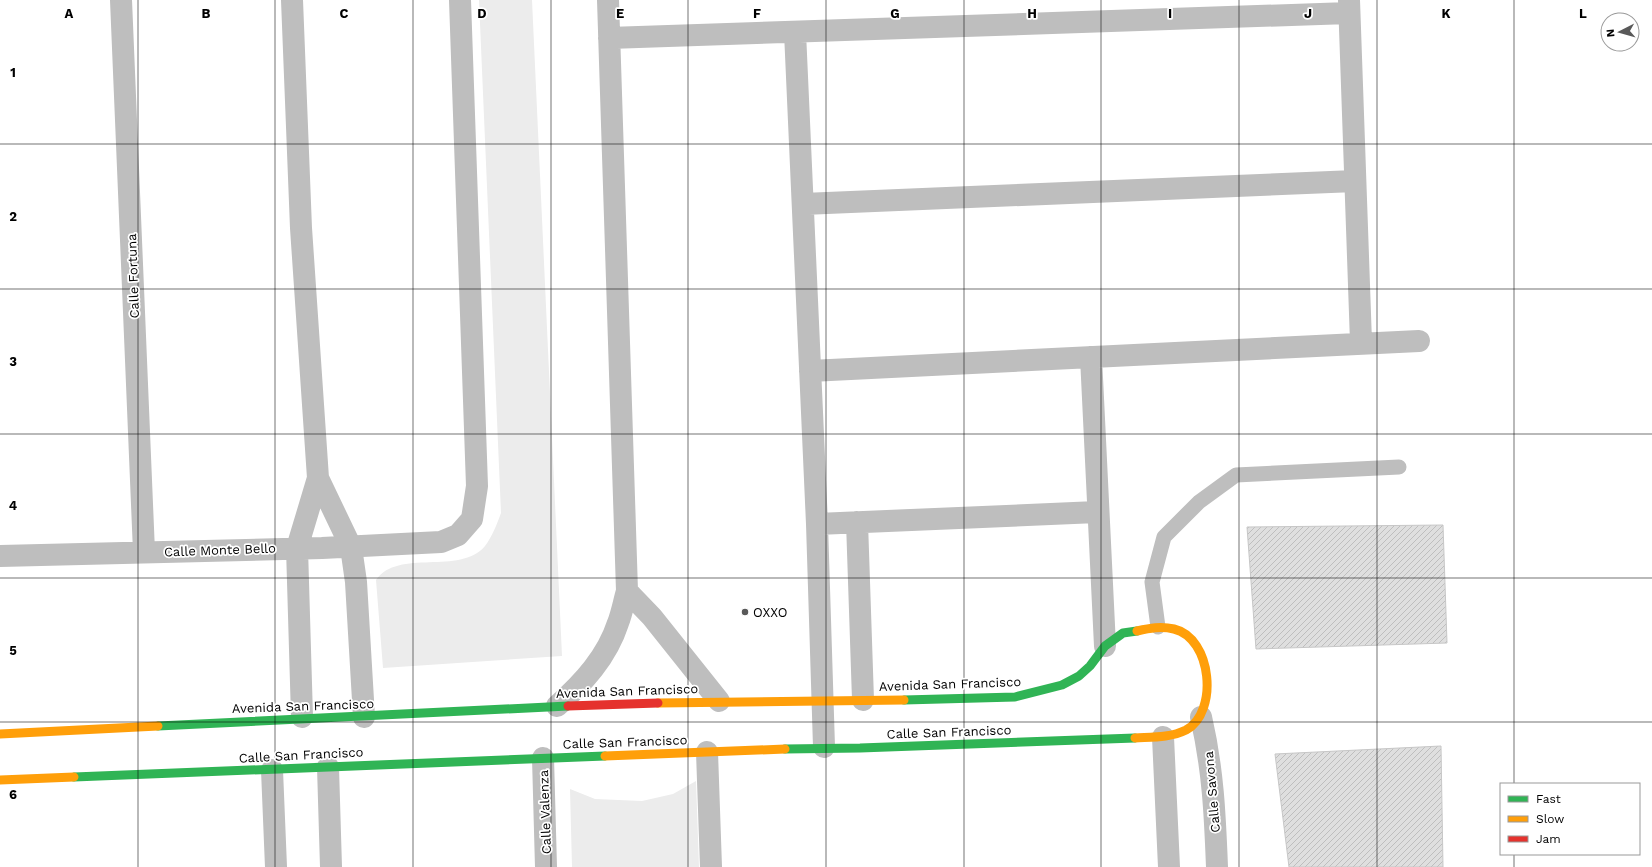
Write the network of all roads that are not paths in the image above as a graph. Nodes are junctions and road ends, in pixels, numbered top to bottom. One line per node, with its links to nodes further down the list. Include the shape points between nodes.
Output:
1 (121, 0): 21 (street, Calle Fortuna)
2 (292, 0): 15 (street, via 301,228)
3 (460, 0): 19 (street, Calle Monte Bello, via 476,486 472,519 458,535 441,542)
4 (608, 0): 7 (street)
5 (1349, 6): 6 (street); 8 (street)
6 (795, 32): 7 (street); 9 (street)
7 (609, 38): 23 (street)
8 (1356, 181): 9 (street); 11 (street)
9 (803, 204): 13 (street)
10 (1419, 341): 11 (street)
11 (1361, 342): 12 (street)
12 (1091, 357): 13 (street); 16 (street)
13 (810, 372): 18 (street)
14 (1399, 467): 24 (lane, via 1236,475 1199,502 1164,537 1152,582)
15 (318, 478): 19 (street); 20 (street)
16 (1097, 512): 17 (street); 25 (street)
17 (857, 522): 18 (street); 26 (street)
18 (817, 524): 28 (street)
19 (351, 547): 20 (street, Calle Monte Bello); 30 (street, via 356,582)
20 (297, 548): 21 (street, Calle Monte Bello); 32 (street)
21 (144, 552): 22 (street, Calle Monte Bello)
22 (0, 556)
23 (627, 591): 27 (street, via 652,617); 29 (street, via 618,624 603,655 582,683)
24 (1158, 627): 25 (street, Avenida San Francisco, via 1123,633); 31 (street, Avenida San Francisco, via 1175,629 1186,635 1194,643 1205,664 1208,689)
25 (1105, 646): 26 (street, Avenida San Francisco, via 1090,666 1068,682 1015,697)
26 (863, 700): 28 (street, Avenida San Francisco)
27 (719, 701): 28 (street, Avenida San Francisco); 29 (street, Avenida San Francisco)
28 (823, 702): 35 (street)
29 (557, 706): 30 (street, Avenida San Francisco)
30 (364, 717): 32 (street, Avenida San Francisco)
31 (1200, 717): 34 (street, Calle San Francisco, via 1186,730); 46 (street, Calle Savona, via 1209,752 1214,796)
32 (302, 718): 33 (street, Avenida San Francisco)
33 (0, 734)
34 (1163, 737): 35 (street, Calle San Francisco, via 860,748); 45 (street)
35 (824, 746): 36 (street, Calle San Francisco)
36 (707, 752): 37 (street, Calle San Francisco); 44 (street)
37 (543, 758): 38 (street, Calle San Francisco); 43 (street, Calle Valenza)
38 (328, 767): 39 (street, Calle San Francisco); 42 (street)
39 (272, 770): 40 (street, Calle San Francisco); 41 (street)
40 (0, 780)
41 (276, 867)
42 (331, 867)
43 (546, 867)
44 (711, 867)
45 (1168, 867)
46 (1217, 867)

